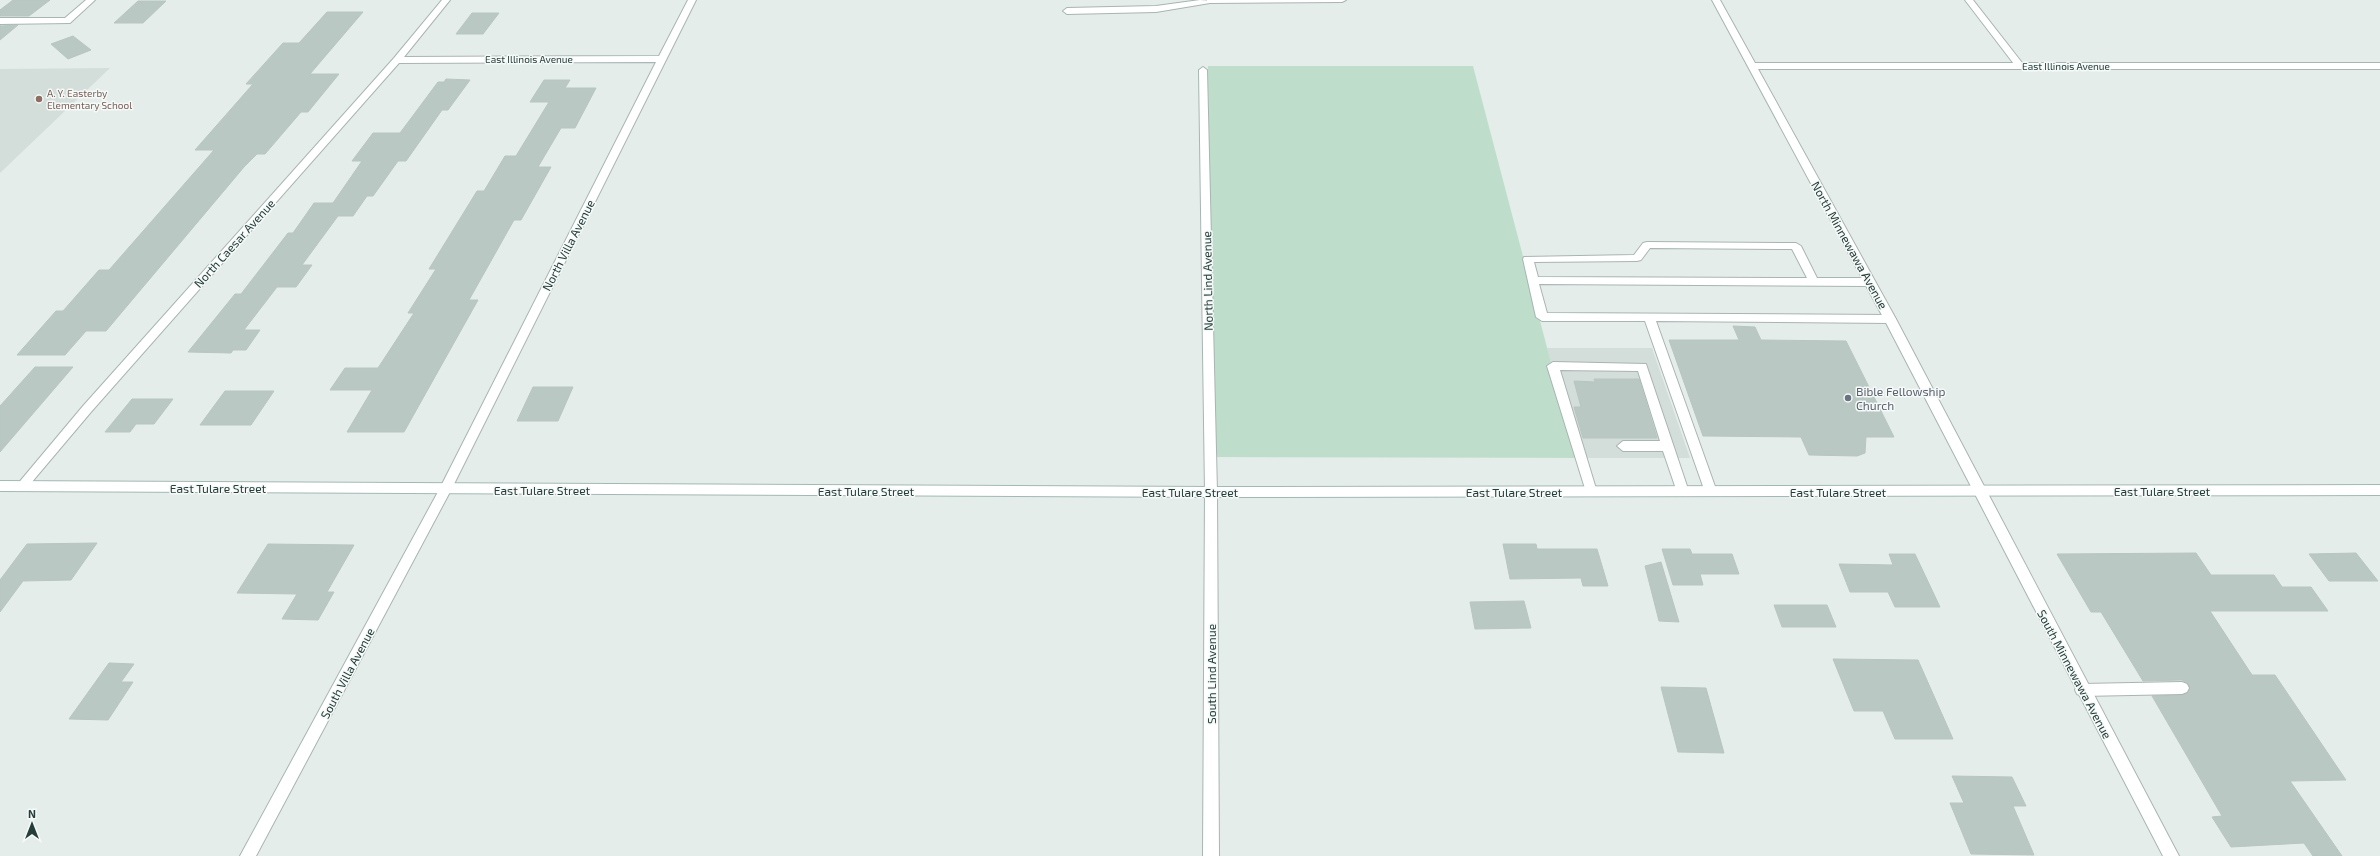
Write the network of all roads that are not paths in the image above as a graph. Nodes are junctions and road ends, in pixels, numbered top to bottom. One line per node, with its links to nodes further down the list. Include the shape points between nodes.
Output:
1 (91, 0): 8 (street, via 67,21)
2 (446, 0): 10 (street, North Caesar Avenue)
3 (692, 0): 9 (street, North Villa Avenue)
4 (1342, 0): 7 (street, via 1210,1 1156,9)
5 (1716, 0): 11 (street, North Minnewawa Avenue)
6 (1969, 0): 12 (street)
7 (1067, 10)
8 (0, 21)
9 (661, 59): 10 (street, East Illinois Avenue); 24 (street, North Villa Avenue)
10 (396, 60): 23 (street, North Caesar Avenue)
11 (1751, 66): 12 (street, East Illinois Avenue); 17 (street, North Minnewawa Avenue)
12 (2020, 66): 13 (street, East Illinois Avenue)
13 (2380, 66)
14 (1203, 70): 26 (street, North Lind Avenue)
15 (1534, 280): 16 (street); 16 (street, via 1528,259 1637,258 1647,245 1796,246); 18 (street, via 1542,317)
16 (1814, 282): 17 (street)
17 (1870, 282): 19 (street, North Minnewawa Avenue)
18 (1649, 317): 19 (street); 29 (street)
19 (1890, 319): 30 (street, North Minnewawa Avenue)
20 (1623, 446): 21 (street)
21 (1668, 446): 27 (street, via 1642,367 1553,366); 28 (street)
22 (0, 486): 23 (street, East Tulare Street)
23 (22, 486): 24 (street, East Tulare Street)
24 (445, 490): 26 (street, East Tulare Street); 33 (street, South Villa Avenue)
25 (2380, 490): 30 (street, East Tulare Street)
26 (1211, 492): 27 (street, East Tulare Street); 34 (street, South Lind Avenue)
27 (1591, 492): 28 (street, East Tulare Street)
28 (1682, 492): 29 (street, East Tulare Street)
29 (1711, 492): 30 (street, East Tulare Street)
30 (1980, 492): 32 (street, South Minnewawa Avenue)
31 (2182, 688): 32 (street)
32 (2082, 690): 35 (street, South Minnewawa Avenue)
33 (248, 856)
34 (1211, 856)
35 (2171, 856)

